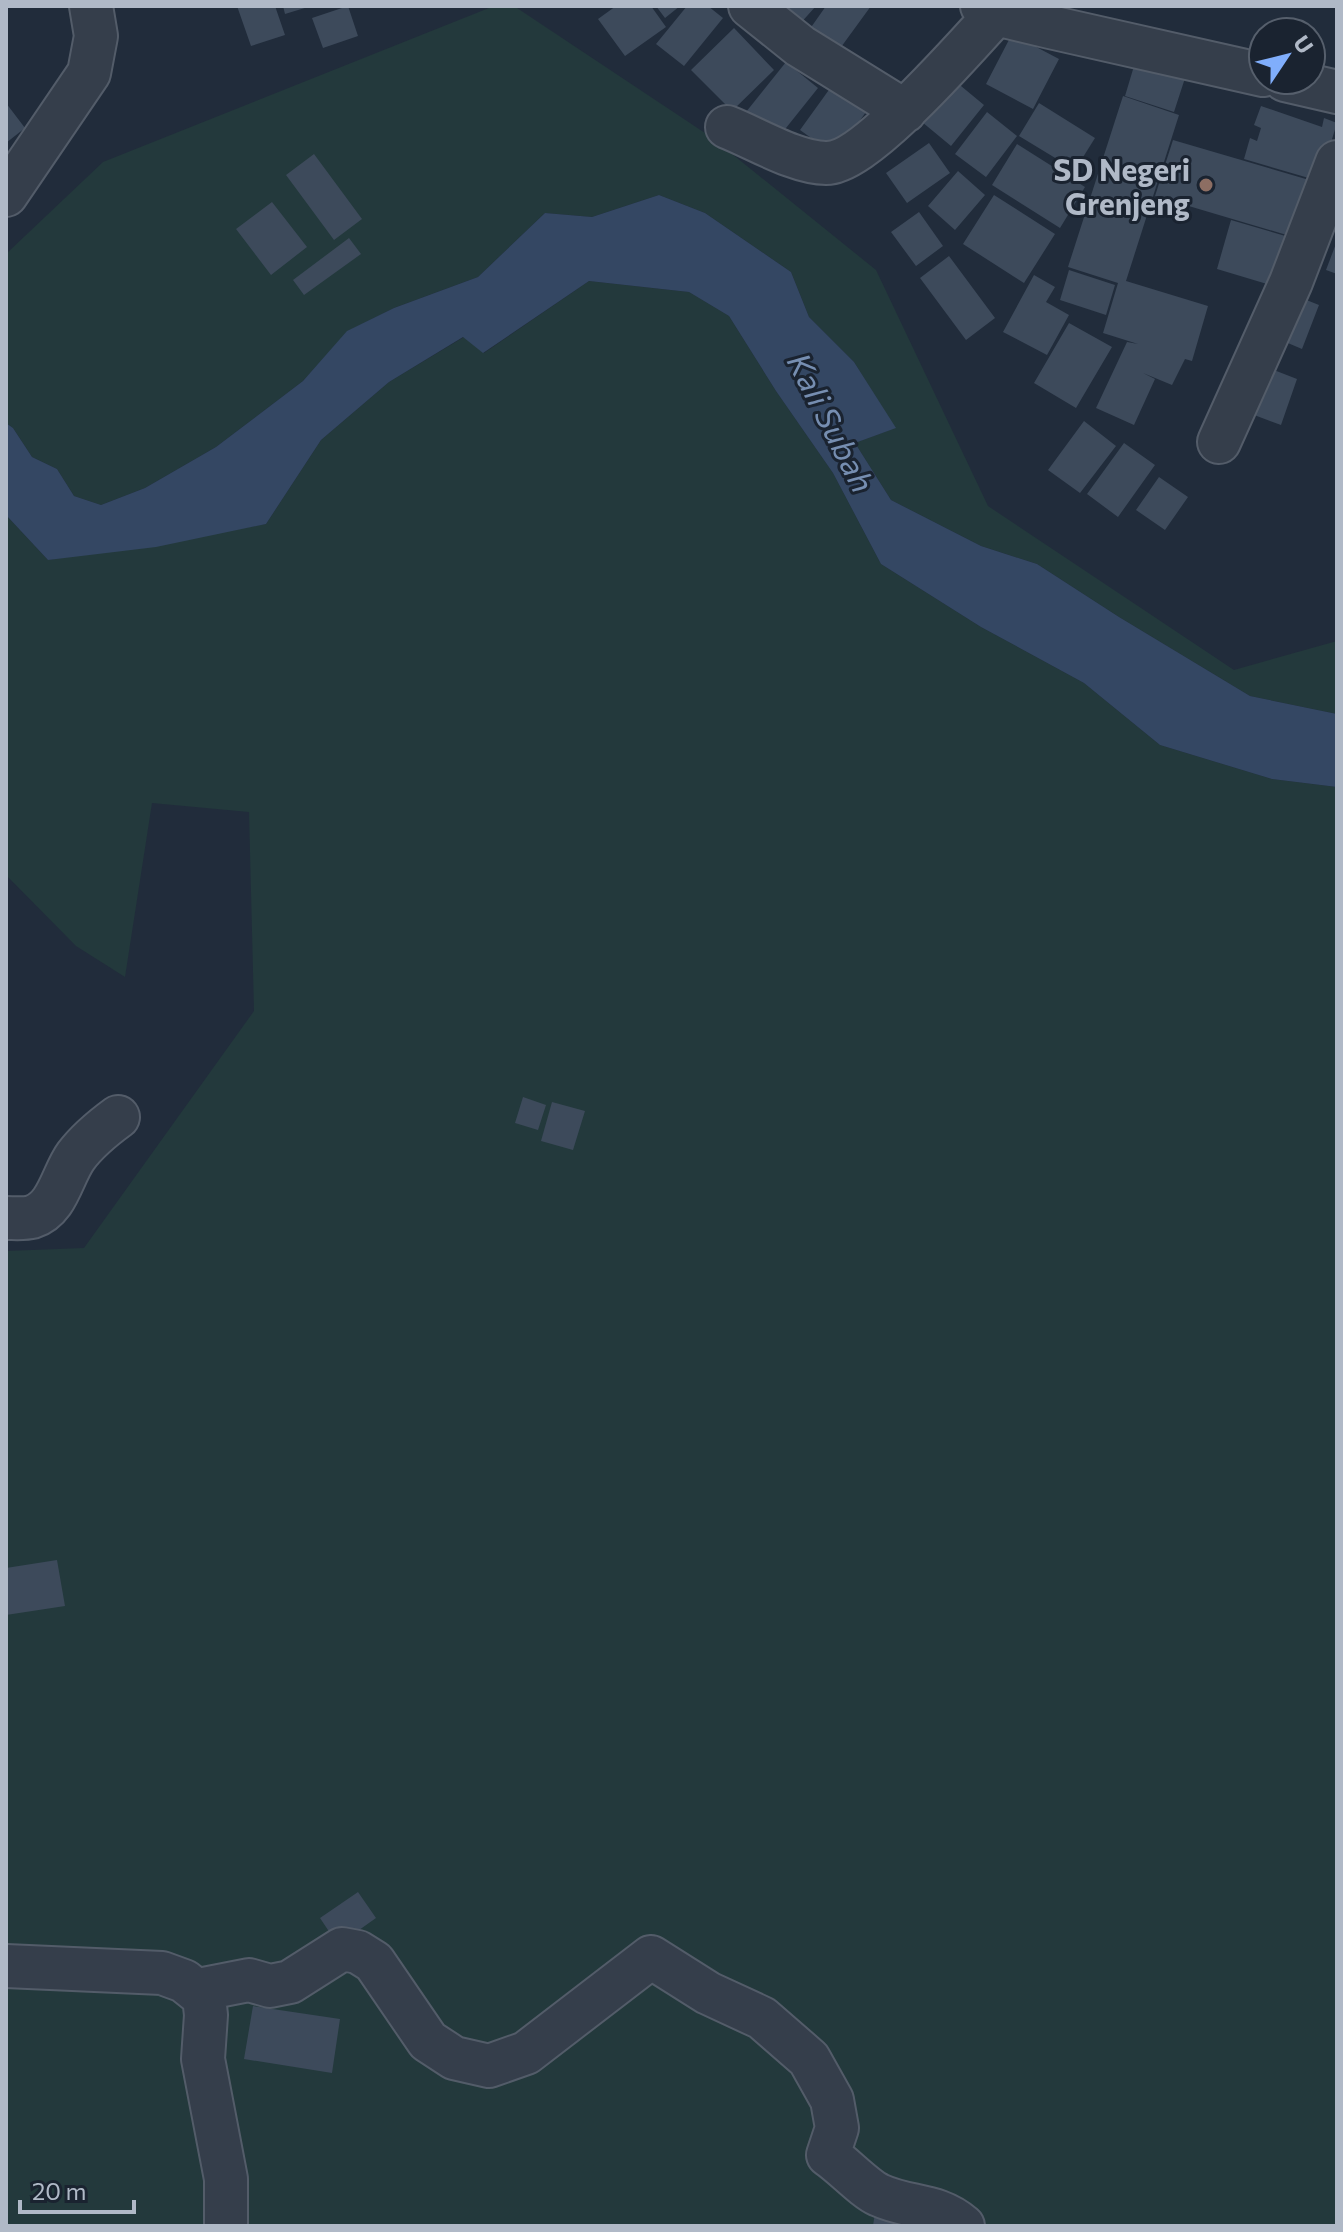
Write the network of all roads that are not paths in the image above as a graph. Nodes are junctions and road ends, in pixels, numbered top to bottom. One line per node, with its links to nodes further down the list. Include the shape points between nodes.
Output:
1 (91, 6): 9 (street, via 96,36 89,73)
2 (750, 6): 6 (street, via 800,46)
3 (989, 10): 4 (street); 6 (street)
4 (1057, 17): 5 (street)
5 (1247, 70)
6 (905, 111): 7 (street, via 847,158 831,163 811,162)
7 (727, 127)
8 (1337, 162): 10 (street, via 1291,282)
9 (6, 195)
10 (1219, 442)
11 (118, 1117): 12 (street, via 75,1157 45,1209 32,1217)
12 (6, 1218)
13 (6, 1966): 14 (street, via 162,1973)
14 (198, 1990): 15 (street, via 206,2015 203,2059 226,2179); 16 (street, via 249,1980 270,1986 290,1982 342,1949 358,1952 374,1962 428,2041 454,2058 489,2066 526,2053 651,1957 708,1993 762,2018 809,2059 832,2100 837,2128 828,2155 869,2190 947,2213)
15 (226, 2226)
16 (963, 2226)

